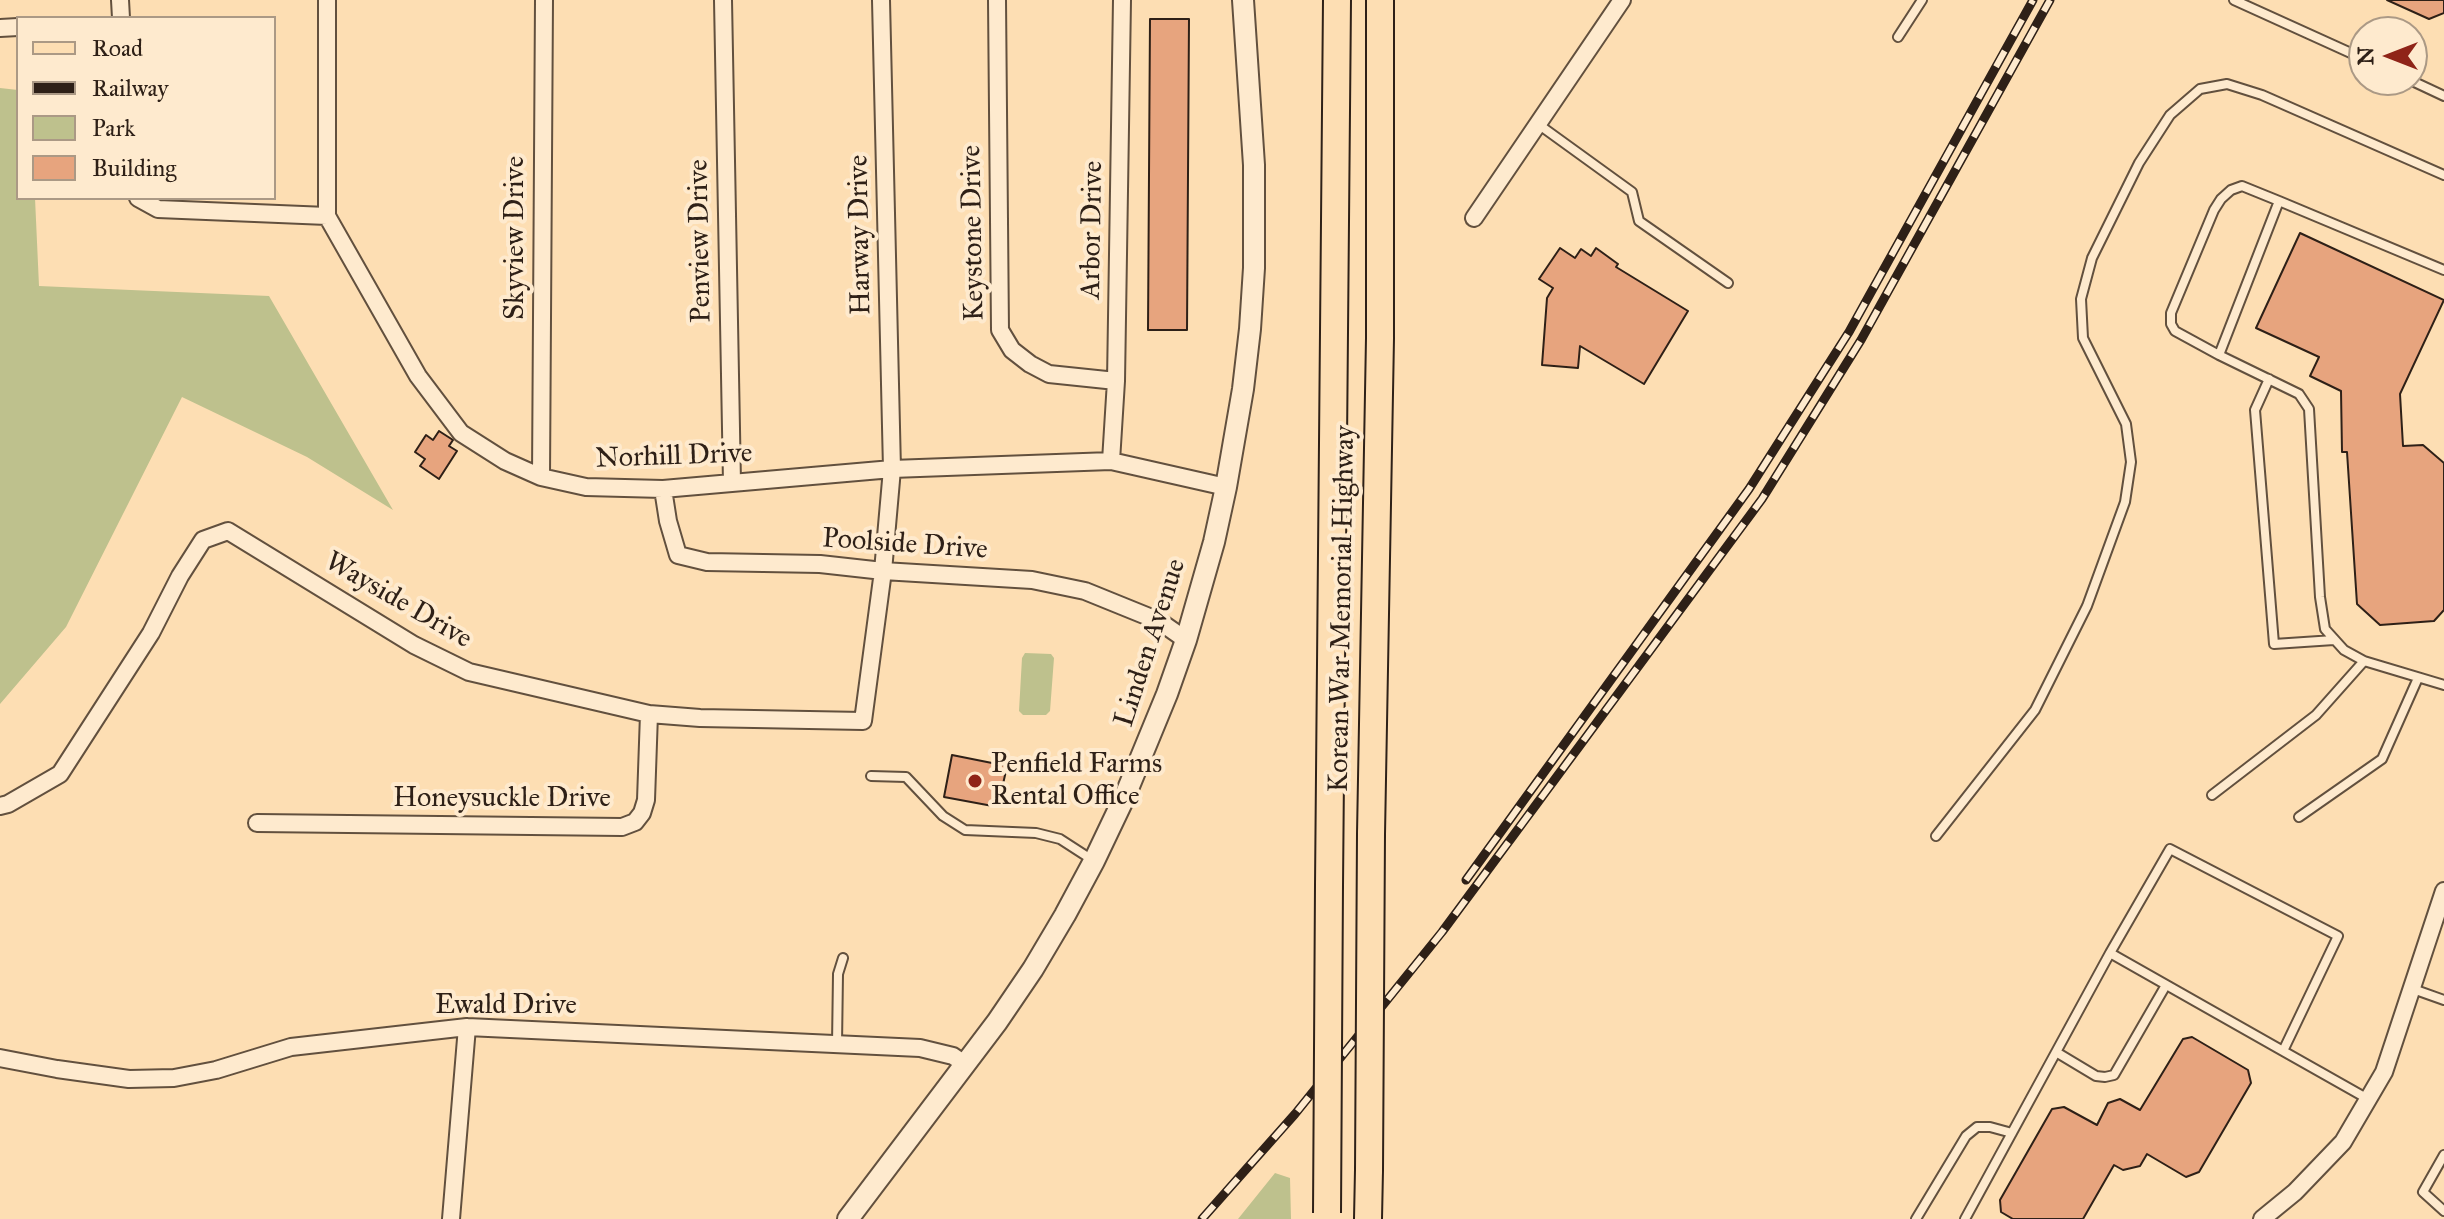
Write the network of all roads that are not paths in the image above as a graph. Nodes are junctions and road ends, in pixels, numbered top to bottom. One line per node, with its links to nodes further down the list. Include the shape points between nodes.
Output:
1 (327, 0): 19 (street, Norhill Drive)
2 (544, 0): 28 (street, Skyview Drive)
3 (723, 0): 29 (street, Penview Drive)
4 (881, 0): 27 (street, Harway Drive)
5 (997, 0): 25 (street, Keystone Drive, via 1000,330 1012,350 1049,374)
6 (1122, 0): 25 (street, Arbor Drive)
7 (1243, 0): 30 (street, Linden Avenue, via 1253,138 1254,268 1243,389)
8 (1337, 0): 62 (main road, Korean War Memorial Highway, bridge)
9 (1380, 0): 65 (main road, Korean War Memorial Highway, bridge)
10 (1622, 0): 15 (street)
11 (1922, 0): 13 (lane)
12 (2234, 0): 14 (lane)
13 (1898, 37)
14 (2348, 52)
15 (1538, 124): 20 (street); 22 (lane, via 1632,192 1639,221)
16 (2444, 175): 44 (lane, via 2227,84 2200,89 2170,115 2139,163 2092,258 2081,299 2083,338 2126,424 2131,462 2125,502 2087,606 2035,710)
17 (142, 200): 19 (street, via 158,209)
18 (2279, 201): 21 (lane); 23 (lane); 23 (lane, via 2242,186 2221,199 2171,313 2175,331)
19 (327, 216): 28 (street, Norhill Drive, via 418,376 461,433)
20 (1474, 218)
21 (2444, 270)
22 (1728, 283)
23 (2219, 355): 24 (lane)
24 (2269, 379): 34 (lane, via 2299,394 2309,409 2320,597 2325,629); 34 (lane, via 2255,410 2274,644)
25 (1116, 381): 26 (street, Arbor Drive)
26 (1111, 461): 27 (street, Norhill Drive); 30 (street, Norhill Drive)
27 (892, 469): 29 (street, Norhill Drive); 32 (street, Harway Drive)
28 (541, 477): 31 (street, Norhill Drive, via 586,487)
29 (732, 482): 31 (street, Norhill Drive)
30 (1226, 487): 33 (street, Linden Avenue)
31 (663, 489): 32 (street, Poolside Drive, via 678,555 707,562)
32 (883, 571): 33 (street, Poolside Drive, via 1032,580 1085,591 1159,621); 38 (street, Wayside Drive, via 863,721)
33 (1186, 640): 45 (street, Linden Avenue, via 1146,748)
34 (2334, 640): 35 (lane)
35 (2364, 661): 36 (lane); 40 (lane, via 2316,715)
36 (2418, 678): 37 (lane); 42 (lane, via 2382,759)
37 (2444, 685)
38 (649, 714): 41 (street, Wayside Drive, via 469,672 414,645 228,531 203,540 151,633 60,774); 43 (street, Honeysuckle Drive, via 646,800 635,822 622,827)
39 (871, 776): 45 (lane, via 906,777 943,816 965,830 1036,833 1060,839)
40 (2212, 795)
41 (0, 806)
42 (2299, 817)
43 (257, 823)
44 (1936, 836)
45 (1094, 861): 57 (street, Linden Avenue, via 1033,969)
46 (2444, 891): 50 (street)
47 (2110, 953): 49 (lane); 54 (lane, via 2170,849 2338,936); 55 (lane)
48 (843, 958): 53 (lane)
49 (2166, 985): 54 (lane); 55 (lane, via 2114,1075 2096,1076)
50 (2413, 989): 51 (lane); 58 (street, via 2384,1072)
51 (2444, 1000)
52 (467, 1027): 53 (street, Ewald Drive); 56 (street, Ewald Drive, via 291,1047 174,1078 129,1079); 63 (street)
53 (837, 1044): 57 (street, Ewald Drive, via 929,1049)
54 (2283, 1051): 58 (lane)
55 (2056, 1052): 59 (lane)
56 (0, 1058)
57 (966, 1065): 64 (street, Linden Avenue)
58 (2368, 1099): 68 (street, via 2343,1142)
59 (2012, 1133): 66 (lane, via 1977,1127 1966,1136); 67 (lane)
60 (2444, 1155): 61 (lane, via 2423,1192)
61 (2444, 1211)
62 (1326, 1216)
63 (451, 1219)
64 (848, 1219)
65 (1368, 1219)
66 (1916, 1219)
67 (1965, 1219)
68 (2262, 1219)

